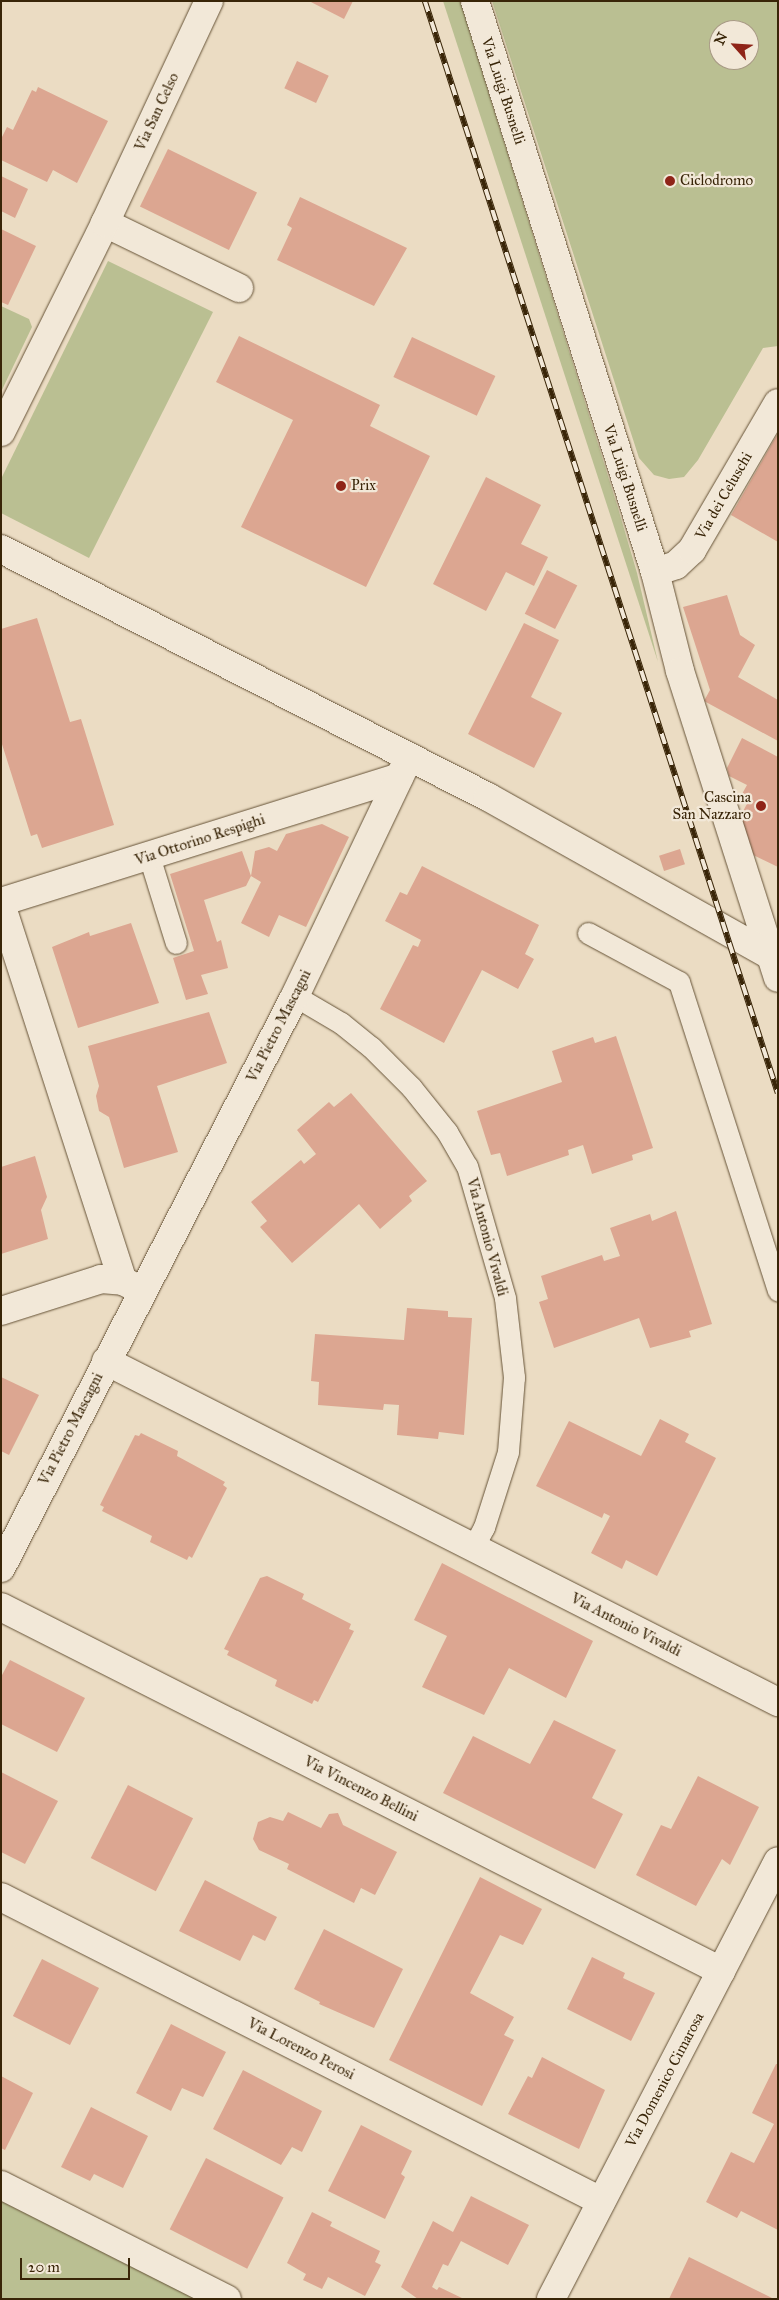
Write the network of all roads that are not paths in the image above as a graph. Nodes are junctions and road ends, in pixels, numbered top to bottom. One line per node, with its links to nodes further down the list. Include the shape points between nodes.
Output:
1 (210, 1): 3 (street, Via San Celso)
2 (475, 1): 8 (street, Via Luigi Busnelli)
3 (105, 223): 4 (street); 6 (street, Via San Celso)
4 (239, 288)
5 (778, 403): 8 (street, Via dei Celuschi, via 692,550 676,565)
6 (1, 432)
7 (1, 549): 9 (street)
8 (655, 572): 14 (street, Via Luigi Busnelli, via 680,671)
9 (404, 767): 10 (street, Via Ottorino Respighi); 14 (street, via 488,797); 15 (street, Via Pietro Mascagni)
10 (149, 856): 11 (street, Via Ottorino Respighi); 13 (lane)
11 (1, 903): 16 (street)
12 (588, 933): 17 (lane, via 679,982)
13 (176, 943)
14 (775, 964)
15 (295, 996): 16 (street, Via Pietro Mascagni); 20 (lane, Via Antonio Vivaldi, via 341,1023 371,1047 411,1087 447,1132 467,1166 504,1298 514,1377 508,1452 484,1527)
16 (132, 1286): 18 (street, via 92,1281); 19 (street, Via Pietro Mascagni)
17 (778, 1291)
18 (1, 1311)
19 (106, 1361): 20 (street, Via Antonio Vivaldi); 21 (street, Via Pietro Mascagni)
20 (473, 1548): 23 (street, Via Antonio Vivaldi)
21 (1, 1568)
22 (1, 1607): 26 (street, Via Vincenzo Bellini)
23 (778, 1702)
24 (778, 1860): 26 (street, Via Domenico Cimarosa)
25 (1, 1897): 28 (street, Via Lorenzo Perosi)
26 (721, 1971): 28 (street, Via Domenico Cimarosa)
27 (1, 2185): 29 (street)
28 (601, 2201): 30 (street, Via Domenico Cimarosa)
29 (227, 2299)
30 (551, 2299)

